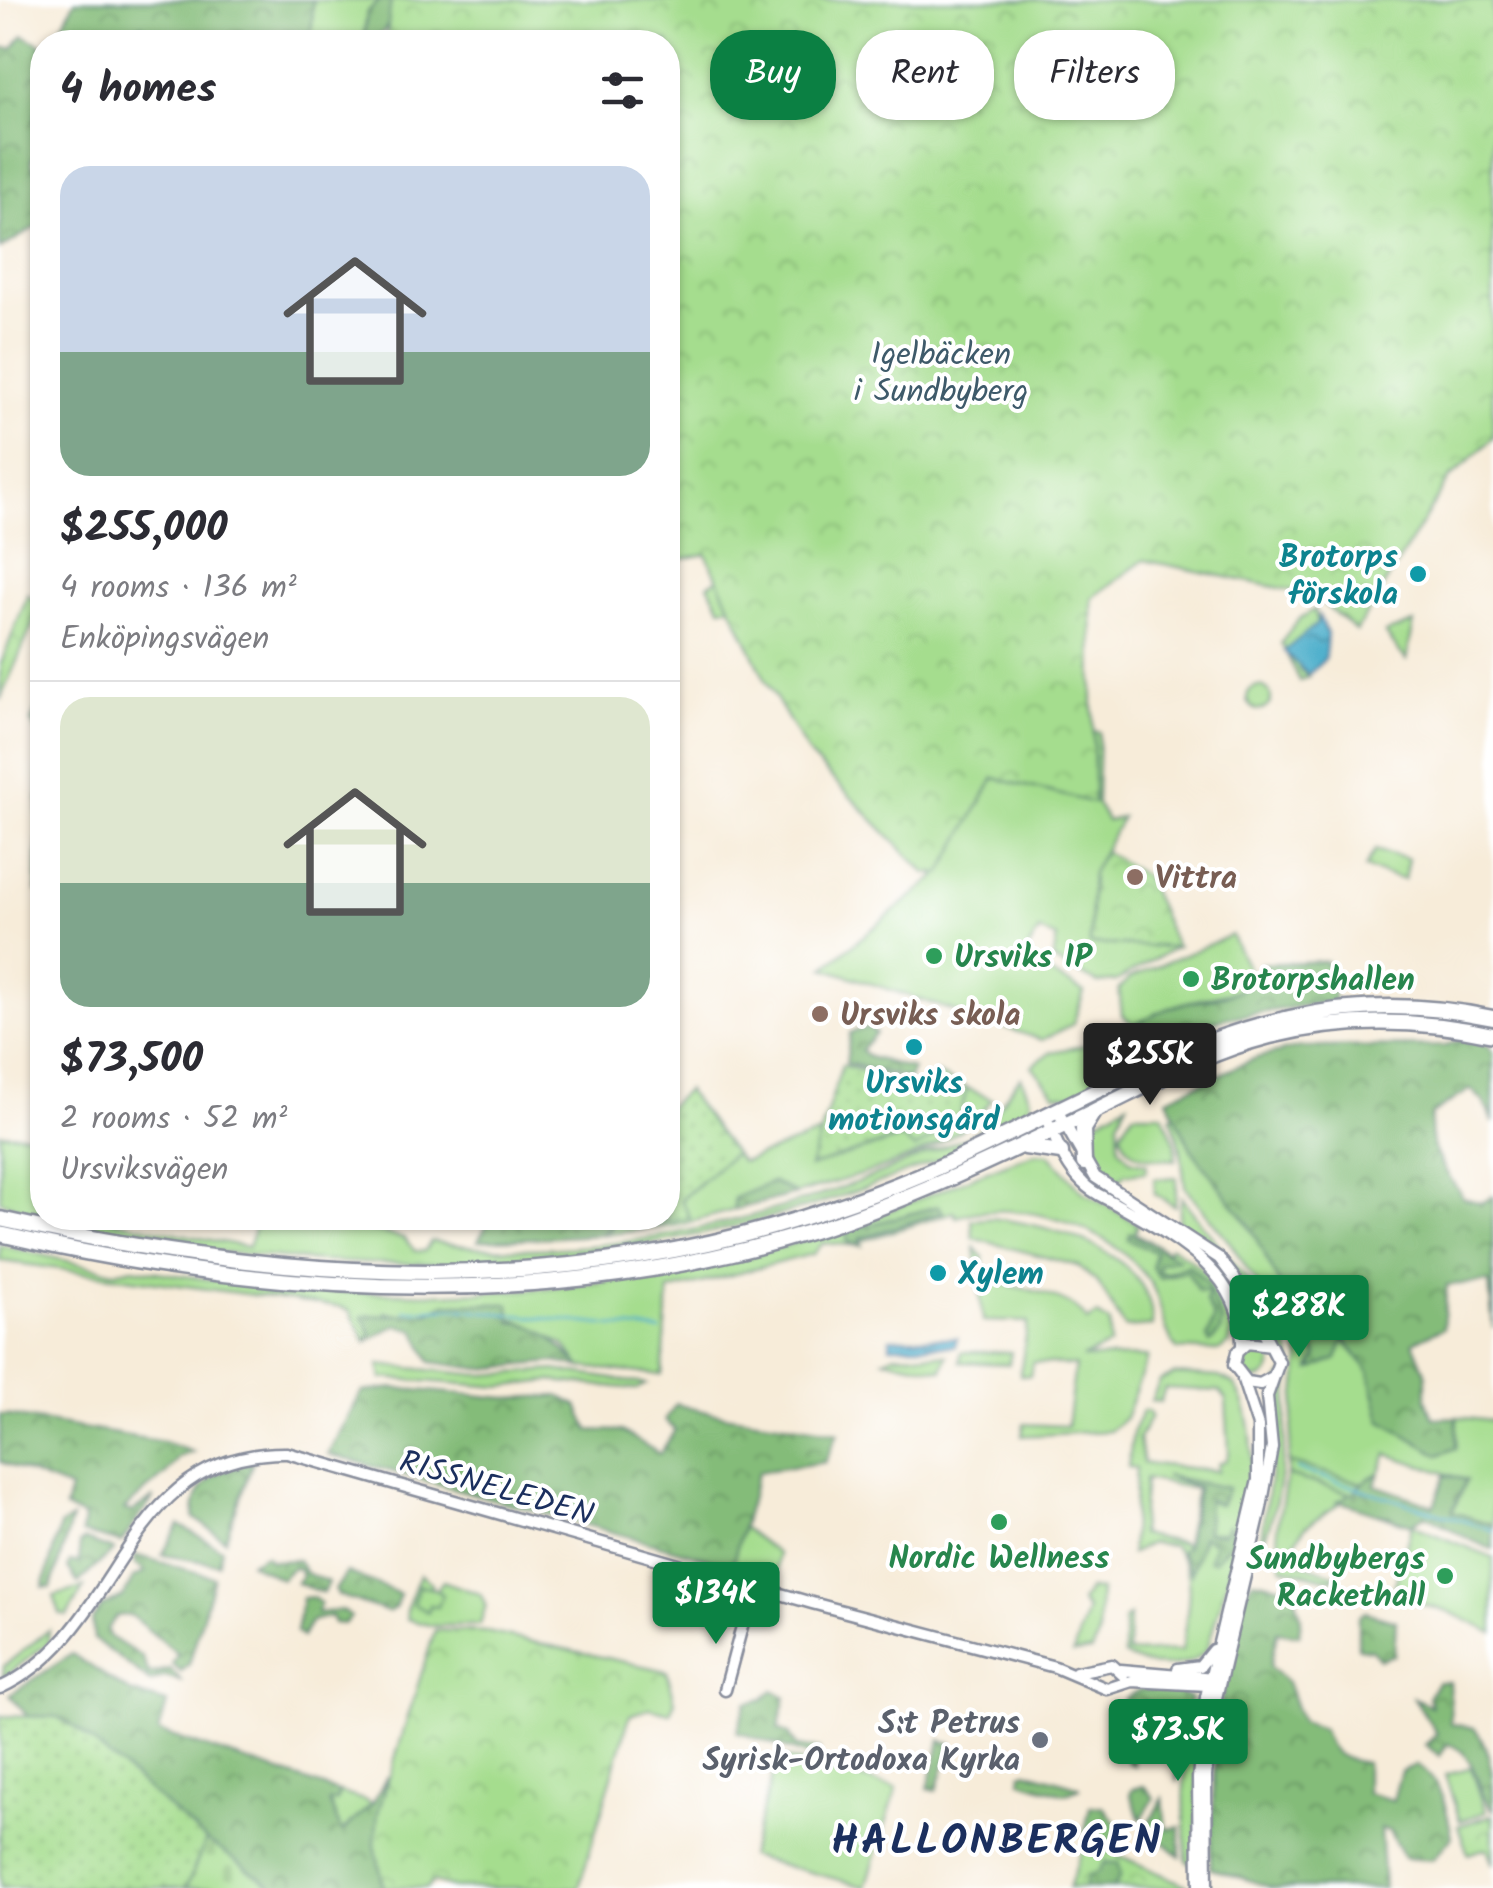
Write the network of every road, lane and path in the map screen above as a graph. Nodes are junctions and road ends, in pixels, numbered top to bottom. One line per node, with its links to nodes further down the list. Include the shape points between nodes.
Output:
1 (1491, 1016): 4 (main road, via 1385,1006 1292,1015 1206,1040)
2 (1490, 1036): 3 (main road, via 1395,1022 1299,1030 1211,1056)
3 (1094, 1110): 5 (main road); 8 (main road, via 1083,1129)
4 (1051, 1113): 5 (street); 11 (main road, via 901,1184 774,1226 639,1257 554,1267 454,1272 271,1264)
5 (1058, 1128): 6 (main road); 7 (street); 8 (street)
6 (1015, 1149): 7 (main road); 12 (main road, via 916,1195 812,1231 671,1266 549,1282 283,1280 128,1261)
7 (1062, 1152): 13 (street, via 1088,1188 1206,1262 1234,1299)
8 (1084, 1163): 14 (street, via 1104,1185 1219,1258)
9 (0, 1219): 10 (main road)
10 (30, 1225)
11 (53, 1230)
12 (0, 1234)
13 (1242, 1346): 14 (street); 16 (street, via 1234,1365)
14 (1271, 1346): 15 (street, via 1279,1362)
15 (1274, 1377): 16 (street, via 1260,1384); 23 (street, via 1267,1396 1272,1447)
16 (1244, 1380): 18 (street, via 1258,1426 1258,1480)
17 (752, 1585): 21 (street, RISSNELEDEN); 26 (street, RISSNELEDEN, via 287,1453 254,1453 227,1458 180,1486 69,1634 42,1663); 27 (street)
18 (1225, 1611): 22 (street, via 1207,1660); 23 (street)
19 (1101, 1669): 20 (street); 21 (street, RISSNELEDEN); 24 (street)
20 (1121, 1670): 22 (street); 25 (street)
21 (1070, 1672): 24 (street, RISSNELEDEN)
22 (1167, 1672): 23 (street)
23 (1212, 1680): 25 (street); 28 (street, via 1198,1778); 29 (street)
24 (1100, 1684): 25 (street, via 1110,1690)
25 (1120, 1685)
26 (0, 1688)
27 (725, 1690)
28 (1199, 1888)
29 (1207, 1888)

